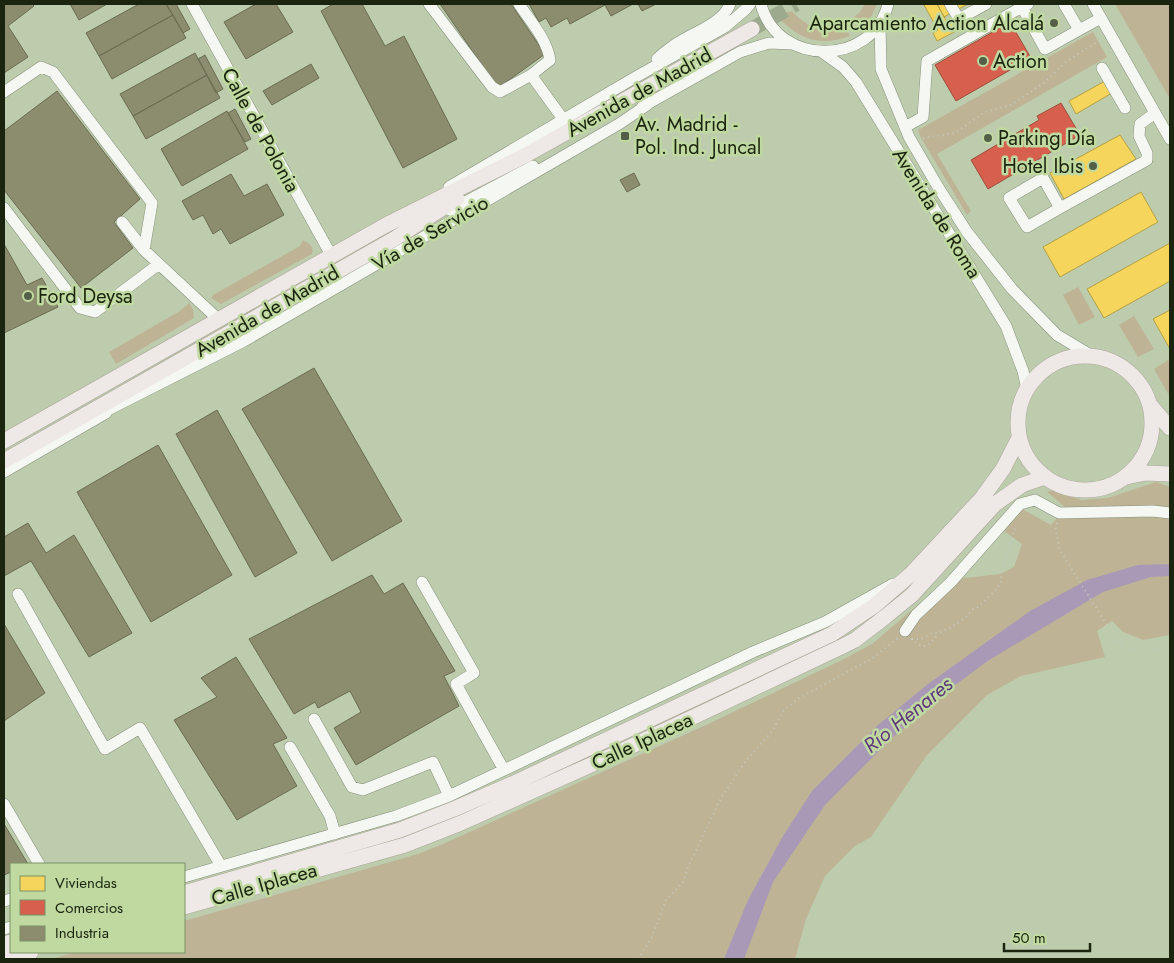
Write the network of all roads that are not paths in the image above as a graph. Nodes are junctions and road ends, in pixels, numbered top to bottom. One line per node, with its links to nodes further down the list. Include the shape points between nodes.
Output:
1 (192, 4): 36 (street, Calle de Polonia)
2 (429, 4): 20 (street, via 492,87 500,92)
3 (519, 4): 20 (street, via 550,54 550,60)
4 (730, 4): 21 (street, via 718,20 673,46)
5 (750, 4): 21 (street, via 725,27)
6 (761, 4): 17 (street, via 775,30)
7 (888, 4): 14 (street)
8 (950, 4): 9 (street, via 959,20)
9 (986, 4)
10 (1064, 4): 16 (street)
11 (1093, 4): 13 (street)
12 (1025, 6): 16 (street, via 1045,48); 27 (street, via 927,61 923,117)
13 (1101, 18): 16 (street); 25 (street)
14 (880, 23): 18 (street, via 864,39 844,49); 27 (street, Avenida de Roma, via 881,69)
15 (752, 29): 29 (main road, Avenida de Madrid)
16 (1079, 30)
17 (792, 44): 18 (street); 23 (street, via 769,43 740,52)
18 (822, 52): 40 (street, Avenida de Roma, via 843,67 856,82 1006,326)
19 (1102, 68): 24 (street)
20 (531, 75): 26 (street)
21 (634, 78): 26 (street)
22 (4, 92): 35 (street, via 41,67 53,72 152,203)
23 (647, 105): 34 (street); 41 (street, Vía de Servicio, via 244,341)
24 (1125, 108)
25 (1155, 114): 28 (street); 31 (street, via 1140,124 1139,136 1147,160)
26 (563, 119): 33 (street)
27 (905, 127): 39 (street, Avenida de Roma, via 962,225 1012,289 1057,335)
28 (1170, 139)
29 (526, 155): 33 (main road, Avenida de Madrid); 34 (main road, Avenida de Madrid)
30 (4, 208): 37 (street, via 80,308 95,312)
31 (1060, 208): 31 (street, via 1043,178 1009,198 1026,227)
32 (122, 222): 35 (street)
33 (386, 225): 36 (main road, Avenida de Madrid)
34 (394, 239): 46 (main road, Avenida de Madrid)
35 (144, 250): 37 (street)
36 (330, 256): 38 (main road, Avenida de Madrid)
37 (159, 264): 38 (street)
38 (219, 320): 45 (main road, Avenida de Madrid)
39 (1094, 351): 40 (main road, via 1066,358 1044,370); 42 (main road, via 1129,372)
40 (1027, 389): 44 (main road, via 1018,413)
41 (131, 399): 46 (street, Vía de Servicio); 47 (street, Vía de Servicio)
42 (1154, 400): 43 (main road); 50 (main road, via 1152,432 1144,457)
43 (1170, 428)
44 (1019, 438): 49 (main road, via 1024,453); 52 (main road, Calle Iplacea, via 1003,469 982,498)
45 (4, 441)
46 (4, 462)
47 (4, 472)
48 (1170, 474): 50 (main road)
49 (1045, 477): 50 (main road, via 1064,487 1086,490 1107,487); 66 (main road, Calle Iplacea, via 1022,484 995,504 912,595 855,640 462,823 405,845)
50 (1126, 477)
51 (1170, 513): 55 (street, via 1059,513 1035,500 1020,504 951,582 916,615)
52 (910, 575): 58 (street, via 825,622 753,652); 65 (main road, Calle Iplacea, via 874,606 832,634 504,788 400,830)
53 (422, 582): 58 (street, via 474,673 456,684)
54 (18, 594): 63 (street, via 105,749 140,728)
55 (905, 635)
56 (314, 719): 59 (street, via 352,787 364,790 433,762)
57 (290, 747): 61 (street, via 330,816)
58 (504, 770): 59 (street)
59 (449, 796): 61 (street)
60 (4, 804): 62 (street)
61 (335, 834): 63 (street)
62 (38, 863)
63 (221, 866): 64 (street)
64 (185, 877)
65 (185, 893)
66 (185, 908)
67 (27, 953): 68 (main road)
68 (4, 959)

